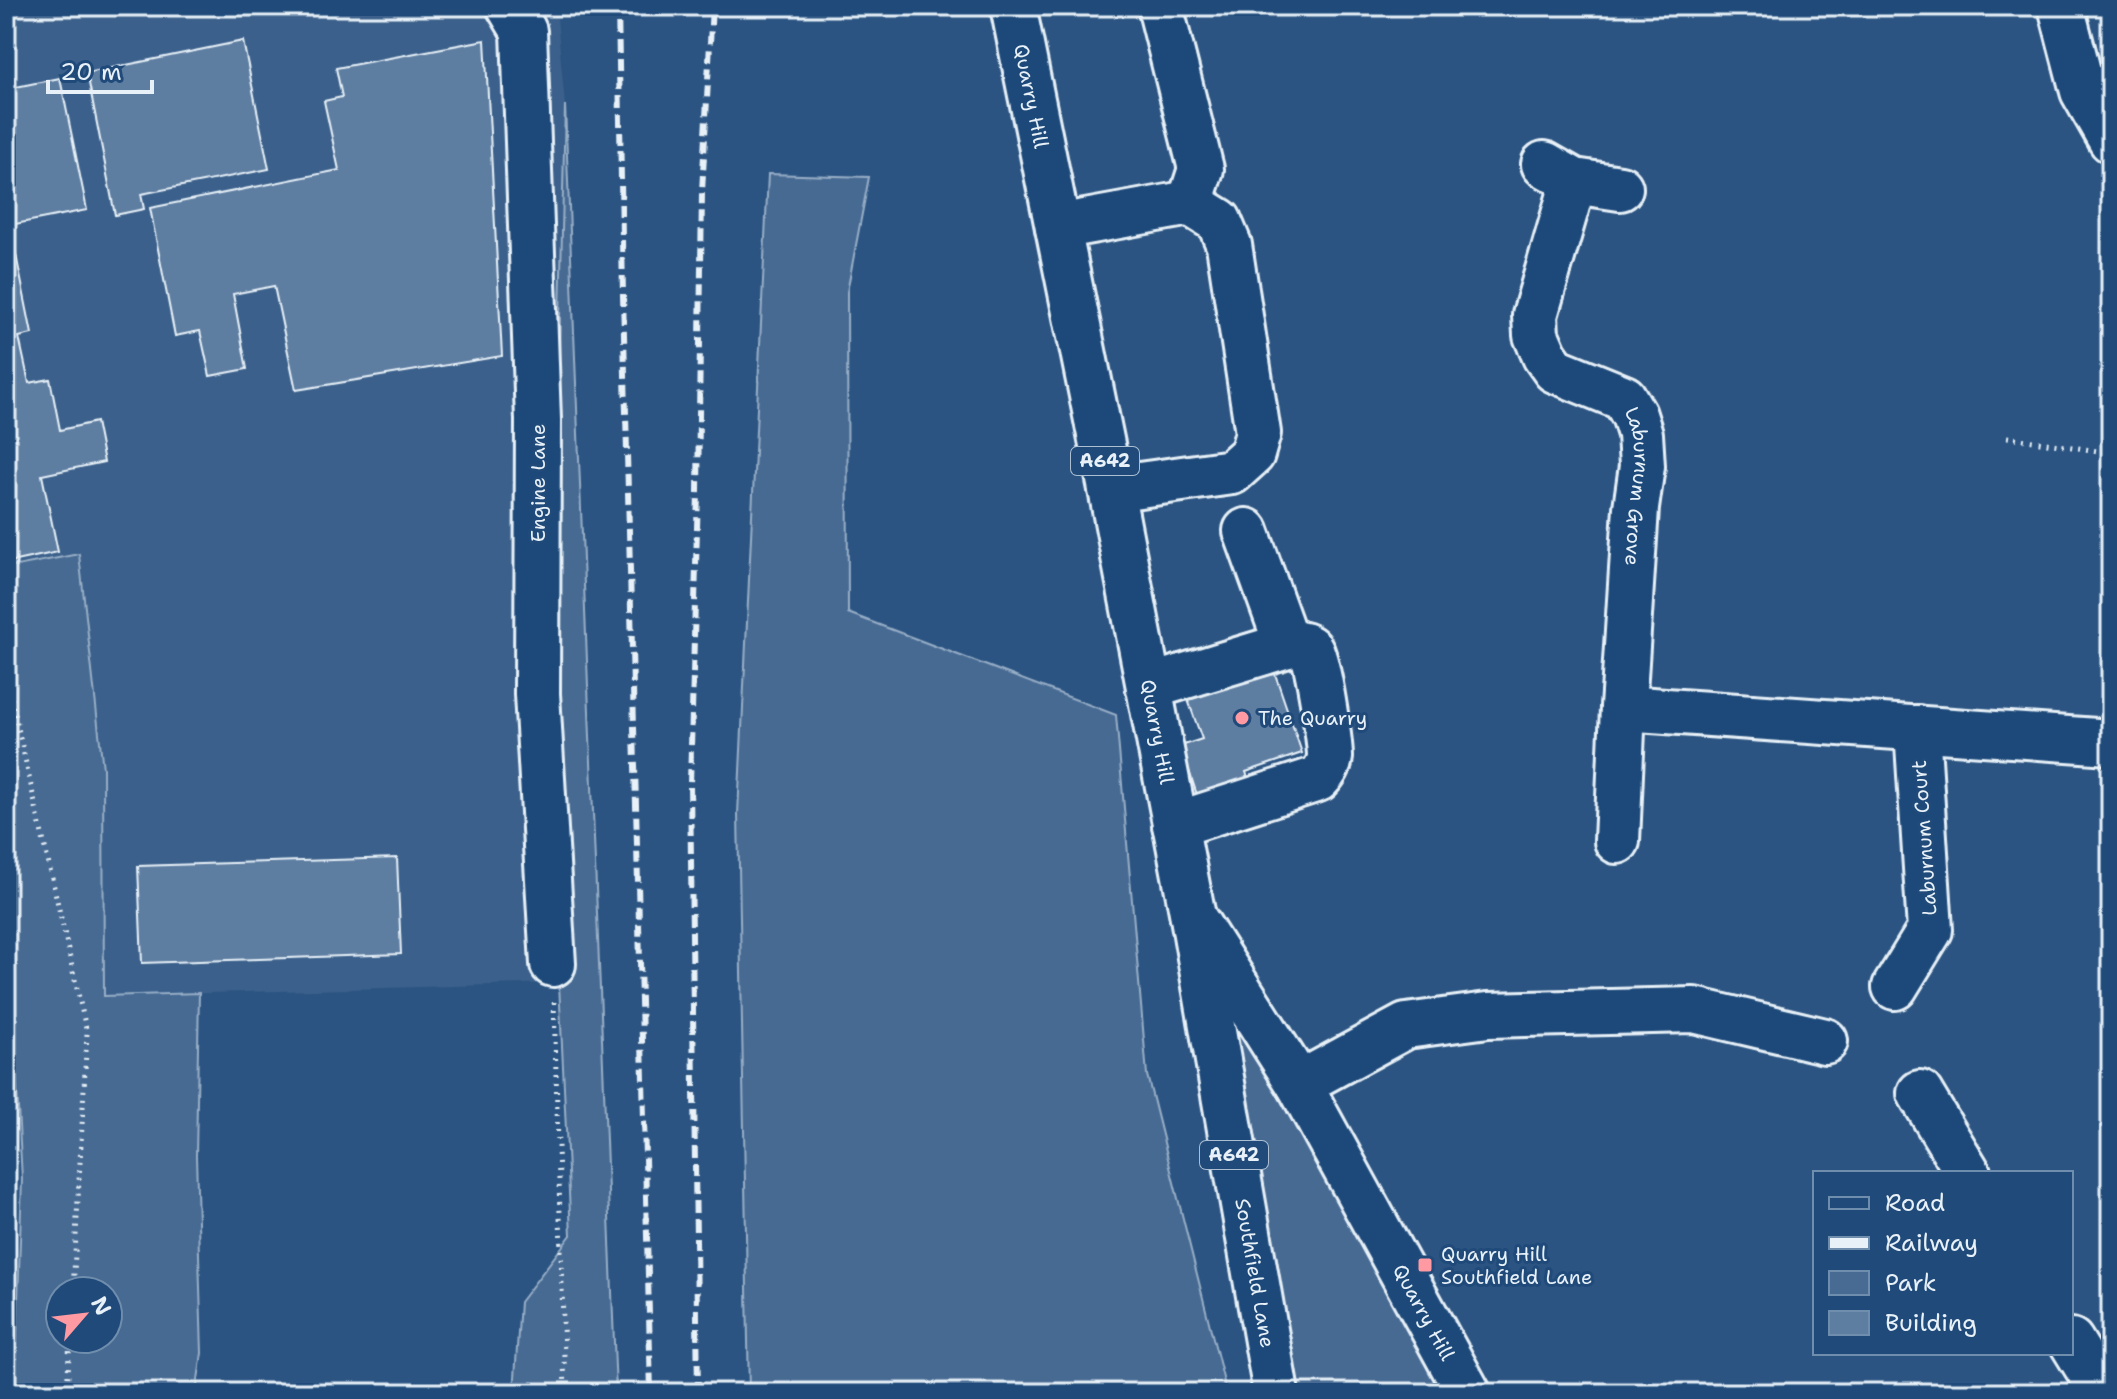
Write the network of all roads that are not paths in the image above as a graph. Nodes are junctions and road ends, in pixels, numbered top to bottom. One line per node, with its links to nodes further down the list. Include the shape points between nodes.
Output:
1 (509, 6): 19 (main road, Engine Lane, via 524,31 538,420 537,694)
2 (1013, 6): 8 (main road, Quarry Hill / A642)
3 (1160, 6): 7 (main road, via 1201,169)
4 (2061, 6): 5 (main road, via 2083,91)
5 (2111, 140)
6 (1620, 188): 13 (main road, Laburnum Grove, via 1559,172 1535,315 1536,335 1555,370 1624,398 1640,434)
7 (1190, 203): 8 (main road); 9 (main road, via 1219,221 1229,245 1258,433 1252,454 1232,472)
8 (1058, 227): 9 (main road, Quarry Hill / A642)
9 (1111, 489): 12 (main road, Quarry Hill / A642)
10 (1246, 531): 11 (main road)
11 (1287, 645): 12 (main road); 16 (main road, via 1303,644 1318,666 1330,758 1325,773)
12 (1149, 687): 16 (main road, Quarry Hill / A642)
13 (1623, 708): 14 (main road); 17 (main road, Laburnum Grove)
14 (1917, 728): 15 (main road); 20 (main road, Laburnum Court, via 1930,930)
15 (2111, 742)
16 (1175, 825): 18 (main road, Quarry Hill / A642)
17 (1617, 841)
18 (1193, 917): 22 (main road, Quarry Hill); 26 (main road, Southfield Lane / A642)
19 (553, 964)
20 (1895, 987)
21 (1825, 1041): 22 (main road, via 1694,1010 1488,1015 1406,1026)
22 (1299, 1084): 27 (main road, Quarry Hill)
23 (1920, 1093): 24 (main road)
24 (1967, 1171)
25 (2073, 1344): 28 (main road)
26 (1276, 1393)
27 (1468, 1393)
28 (2103, 1393)

